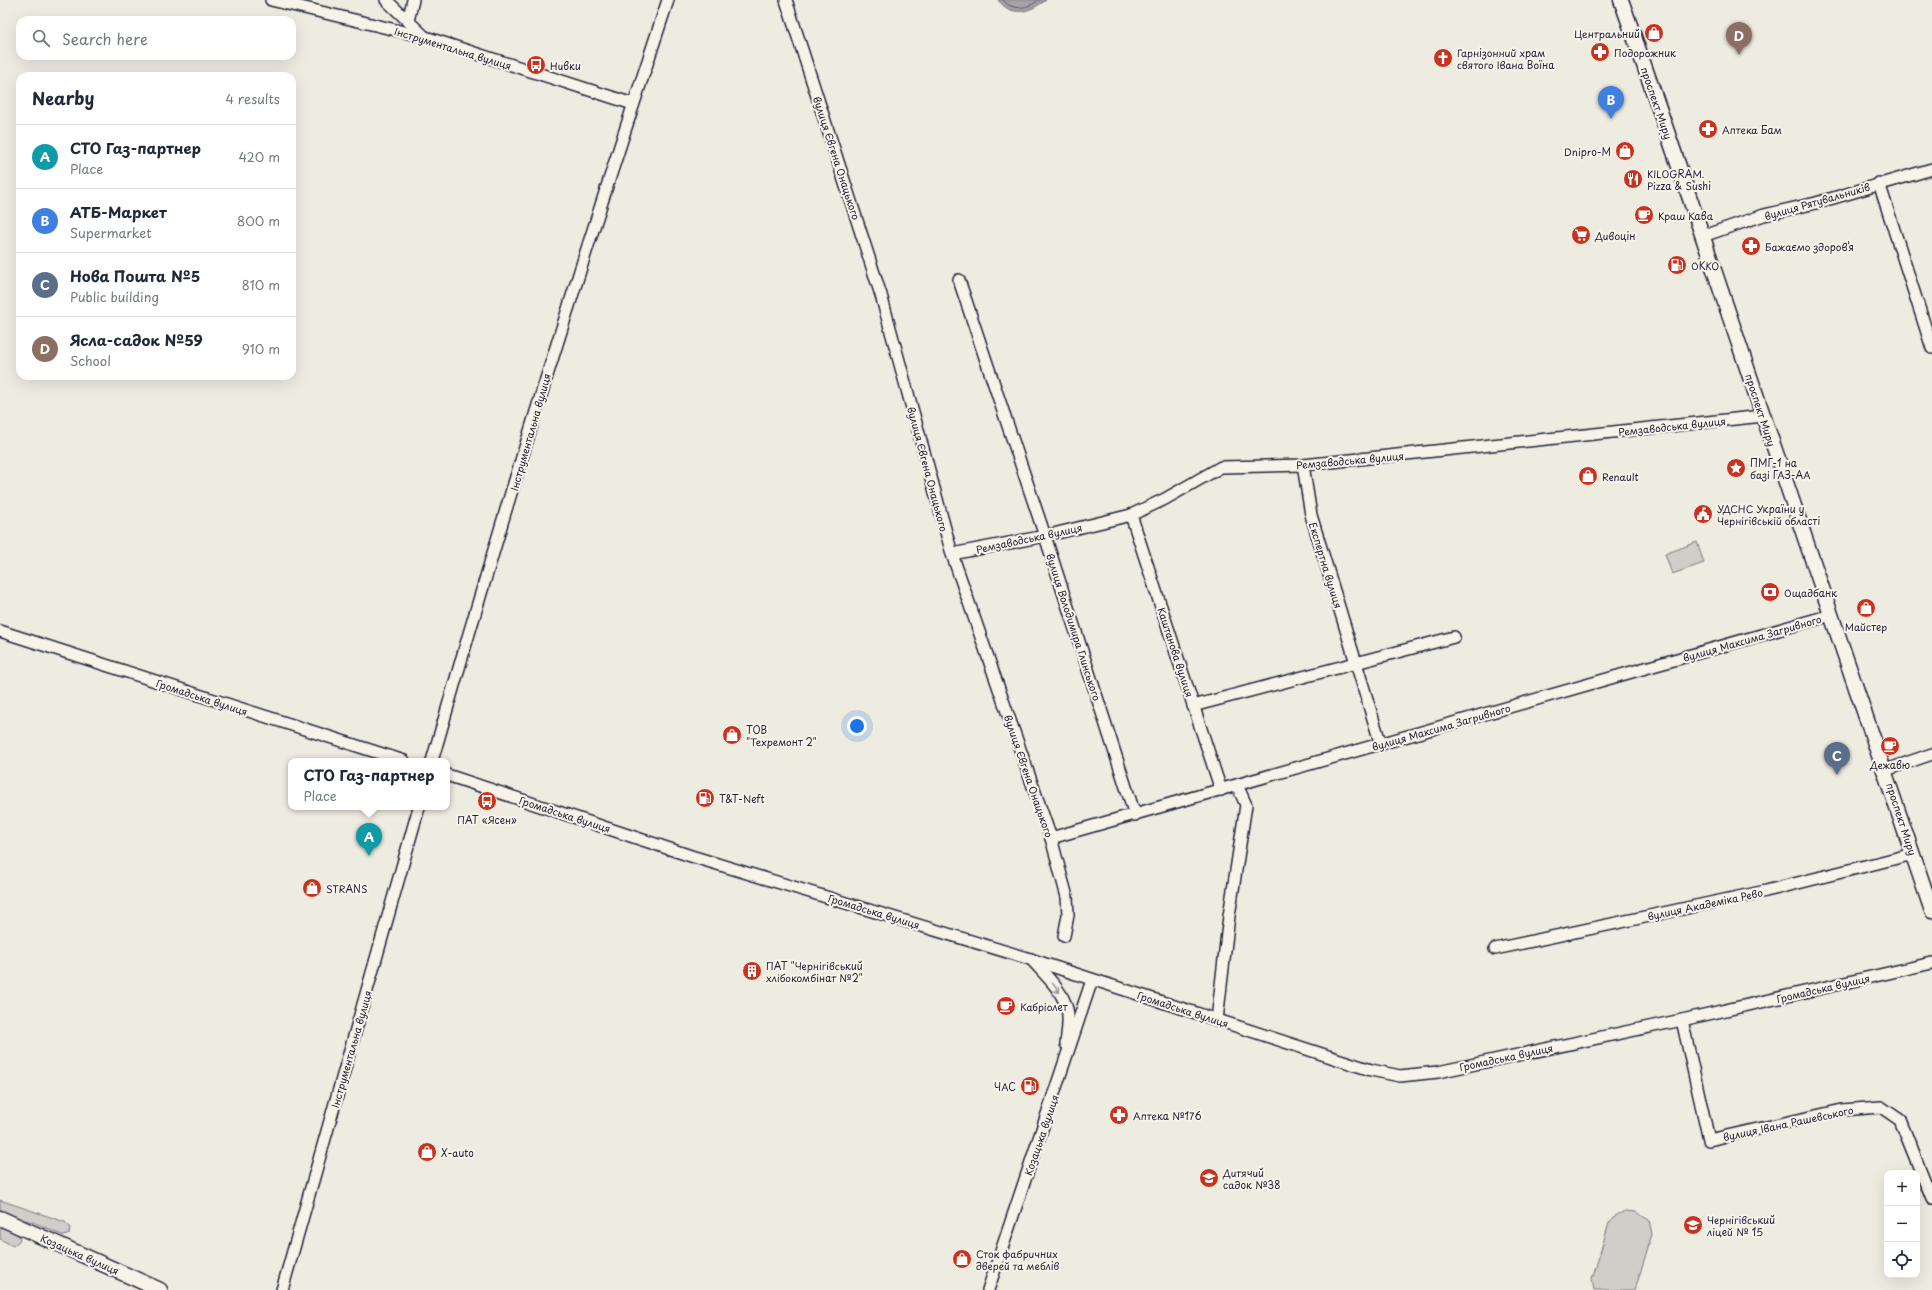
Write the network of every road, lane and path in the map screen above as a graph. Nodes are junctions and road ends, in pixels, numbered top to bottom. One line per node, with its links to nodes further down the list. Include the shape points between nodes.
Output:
1 (271, 0): 8 (street, Інструментальна вулиця)
2 (386, 0): 7 (street)
3 (413, 0): 7 (street)
4 (668, 0): 9 (street, Інструментальна вулиця)
5 (786, 0): 19 (street, вулиця Євгена Онацького, via 881,295)
6 (1621, 0): 12 (main road, проспект Миру)
7 (408, 21): 8 (street)
8 (425, 37): 9 (street, Інструментальна вулиця)
9 (633, 104): 28 (street, Інструментальна вулиця, via 543,386)
10 (1932, 169): 11 (street, вулиця Рятувальників)
11 (1879, 183): 12 (street, вулиця Рятувальників, via 1764,215); 14 (street)
12 (1703, 236): 15 (main road, проспект Миру)
13 (959, 280): 18 (street, вулиця Володимира Глинського)
14 (1932, 348)
15 (1763, 416): 16 (street, Ремзаводська вулиця); 20 (main road, проспект Миру)
16 (1303, 465): 17 (street, Ремзаводська вулиця, via 1221,467); 23 (street, Експертна вулиця, via 1310,515)
17 (1131, 515): 18 (street, Ремзаводська вулиця); 24 (street, Каштанова вулиця)
18 (1045, 536): 19 (street, Ремзаводська вулиця); 34 (street, вулиця Володимира Глинського)
19 (952, 554): 35 (street, вулиця Євгена Онацького)
20 (1831, 615): 25 (street, вулиця Максима Загривного); 29 (main road, проспект Миру)
21 (0, 631): 27 (street, Громадська вулиця)
22 (1454, 637): 23 (street)
23 (1357, 663): 24 (street); 25 (street, Експертна вулиця)
24 (1193, 706): 32 (street, Каштанова вулиця)
25 (1381, 745): 31 (street, вулиця Максима Загривного)
26 (1932, 754): 29 (street)
27 (395, 758)
28 (433, 758)
29 (1886, 770): 36 (main road, проспект Миру)
30 (450, 776): 40 (street, Громадська вулиця, via 691,856)
31 (1237, 785): 32 (street, вулиця Максима Загривного); 43 (street, via 1246,805 1229,916)
32 (1221, 790): 34 (street, вулиця Максима Загривного)
33 (418, 810): 49 (street, Інструментальна вулиця)
34 (1135, 815): 35 (street, вулиця Максима Загривного)
35 (1051, 838): 38 (street, вулиця Євгена Онацького, via 1066,897 1068,916)
36 (1913, 854): 37 (main road, проспект Миру); 39 (street, вулиця Академіка Рево, via 1766,891)
37 (1932, 911)
38 (1064, 936)
39 (1495, 949)
40 (1030, 959): 42 (street, Громадська вулиця); 45 (street, one-way to 45, via 1055,986 1067,1010)
41 (1932, 963): 44 (street, Громадська вулиця)
42 (1092, 980): 43 (street, Громадська вулиця); 45 (street, Козацька вулиця)
43 (1218, 1020): 44 (street, Громадська вулиця, via 1371,1070 1400,1076 1438,1072)
44 (1682, 1020): 46 (street, вулиця Івана Рашевського, via 1709,1140 1842,1110 1881,1107 1900,1120)
45 (1065, 1060): 50 (street, Козацька вулиця)
46 (1932, 1199)
47 (0, 1218): 48 (main road, Козацька вулиця)
48 (160, 1290)
49 (282, 1290)
50 (988, 1290)

